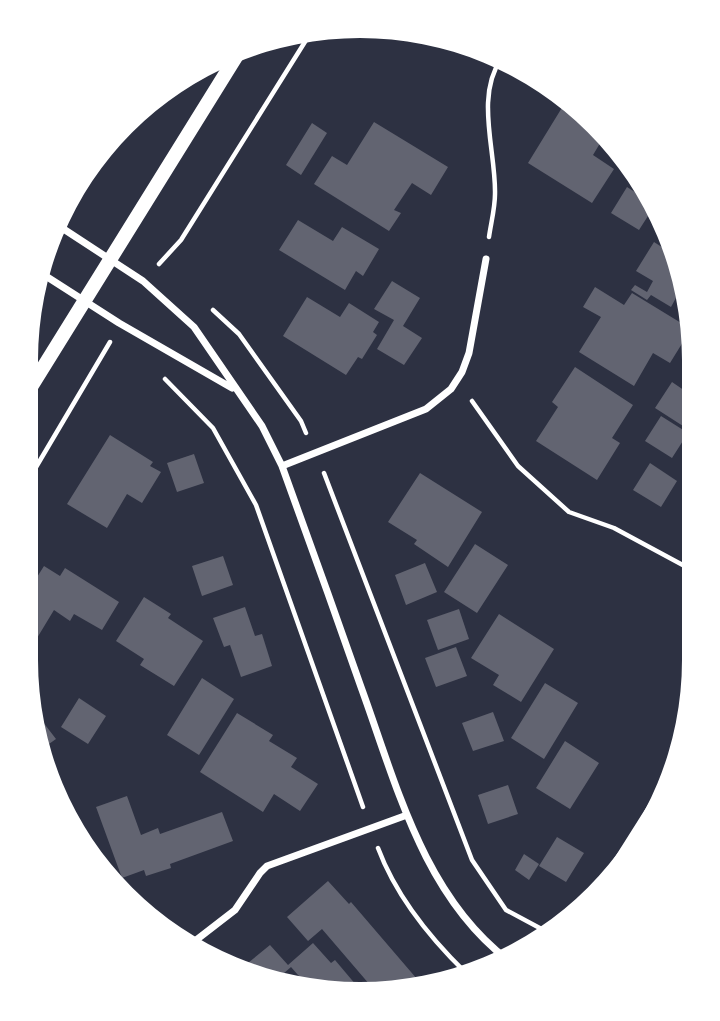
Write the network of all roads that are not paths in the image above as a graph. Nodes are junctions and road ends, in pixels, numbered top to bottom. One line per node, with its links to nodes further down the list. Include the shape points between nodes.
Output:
1 (230, 66): 3 (main road)
2 (66, 231): 3 (street)
3 (110, 259): 6 (main road); 8 (street, via 143,281 194,327)
4 (486, 259): 9 (street, via 469,354 457,380 437,402)
5 (49, 278): 6 (street)
6 (85, 300): 7 (main road); 8 (street)
7 (38, 376)
8 (236, 390): 9 (street, via 262,426)
9 (282, 466): 10 (street)
10 (407, 814): 11 (street, via 267,866 235,910); 12 (street, via 453,905)
11 (198, 938)
12 (499, 951)

